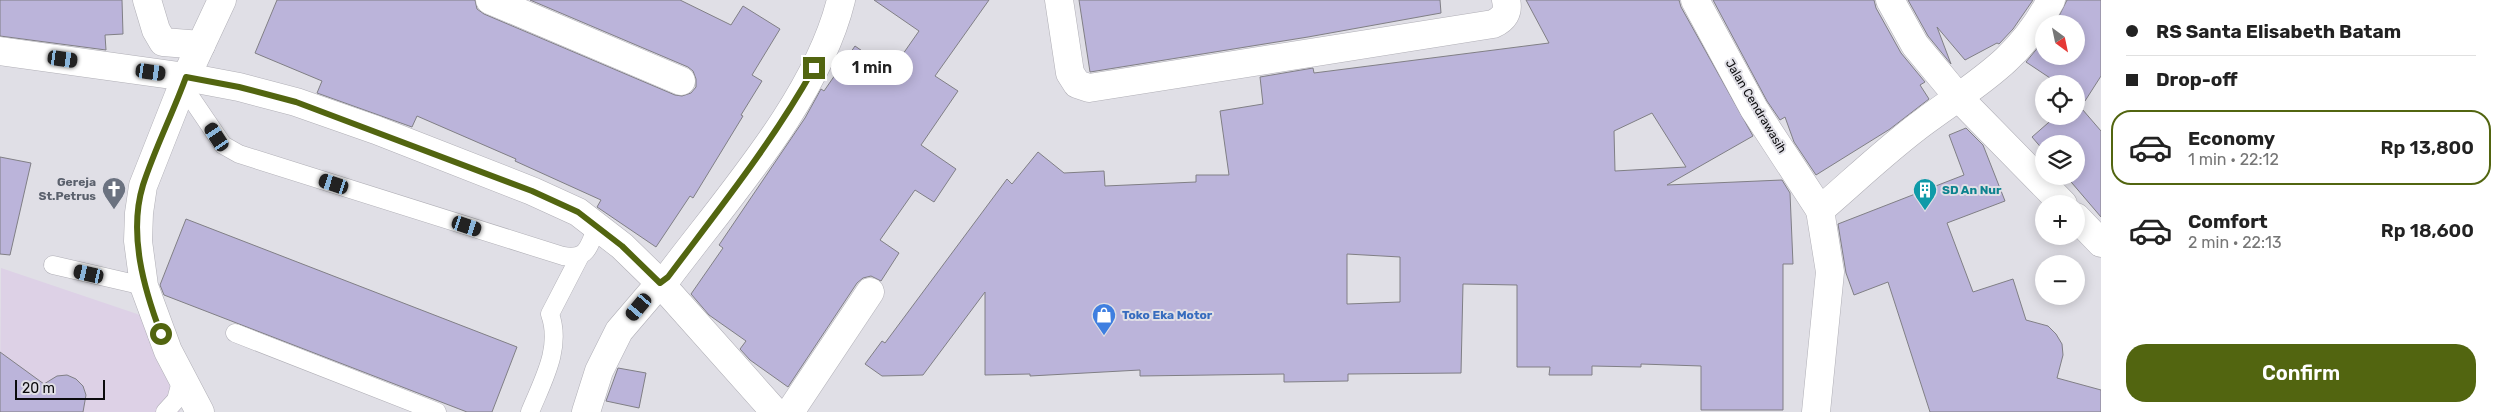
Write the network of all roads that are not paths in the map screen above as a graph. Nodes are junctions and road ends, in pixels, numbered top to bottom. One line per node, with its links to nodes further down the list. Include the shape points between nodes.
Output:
1 (146, 0): 10 (street, via 163,42)
2 (222, 0): 10 (street)
3 (490, 0): 12 (street)
4 (841, 0): 20 (street, via 821,54 790,111 674,269)
5 (1059, 0): 6 (street, via 1070,73 1077,84 1088,88 1493,24 1506,15)
6 (1506, 0)
7 (1696, 0): 16 (street, Jalan Cendrawasih, via 1754,109)
8 (1890, 0): 14 (street, via 1915,45)
9 (2051, 0): 14 (street, via 2023,43 1986,79)
10 (201, 45): 13 (street)
11 (0, 51): 13 (street)
12 (681, 81)
13 (184, 82): 17 (street, via 239,87 296,102 532,191 578,212); 18 (lane, via 217,137 230,150 563,256); 21 (street, via 143,186 138,241)
14 (1959, 98): 15 (street); 16 (street, via 1924,121)
15 (2054, 195)
16 (1820, 210): 32 (street, via 1830,272)
17 (597, 227): 18 (lane, via 587,250); 20 (street)
18 (580, 256): 28 (lane, via 550,314 554,325 554,351)
19 (53, 265): 21 (lane)
20 (660, 283): 29 (street, via 619,332 599,371); 30 (street)
21 (144, 286): 24 (street, via 168,351)
22 (870, 292): 31 (street)
23 (235, 333): 27 (lane)
24 (182, 378): 25 (lane, via 176,400); 26 (street)
25 (164, 412)
26 (200, 412)
27 (437, 412)
28 (530, 412)
29 (586, 412)
30 (776, 412)
31 (790, 412)
32 (1816, 412)

